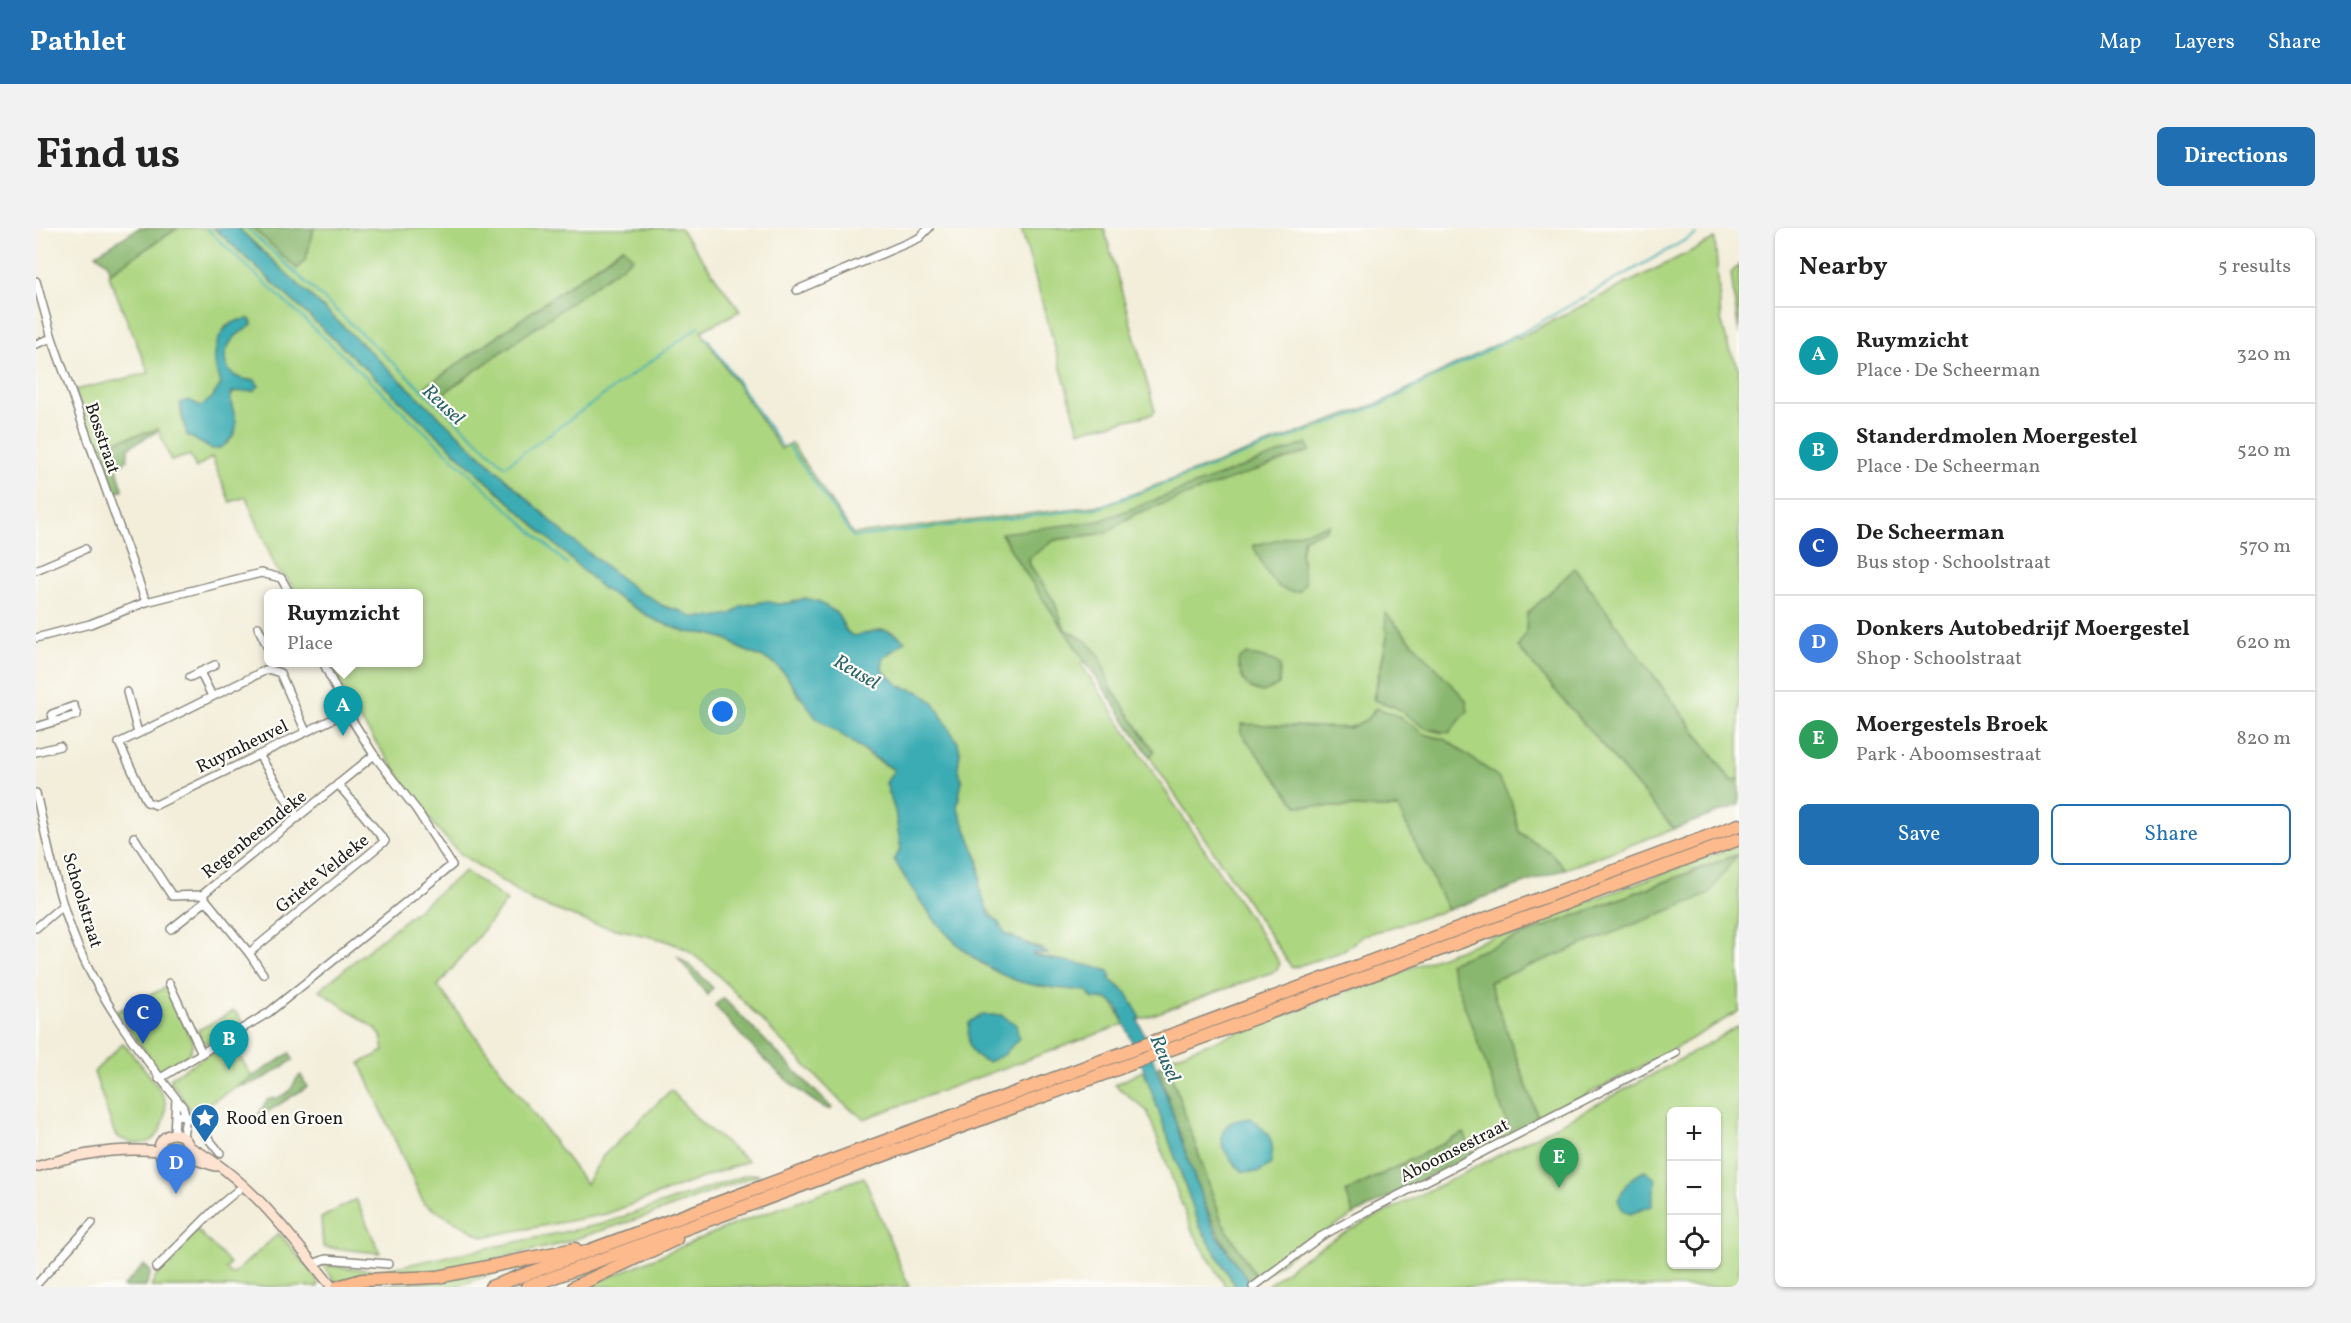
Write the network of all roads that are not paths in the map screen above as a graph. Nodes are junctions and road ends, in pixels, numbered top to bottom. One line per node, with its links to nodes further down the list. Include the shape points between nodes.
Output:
1 (929, 228): 3 (street, via 919,238)
2 (36, 281): 4 (street, Bosstraat)
3 (797, 290)
4 (52, 338): 5 (street); 9 (street, Bosstraat)
5 (36, 344)
6 (85, 549): 7 (street)
7 (36, 570)
8 (287, 589): 9 (street, via 280,578 261,573)
9 (146, 602): 11 (street, via 90,624)
10 (258, 627): 12 (street)
11 (36, 638)
12 (264, 640)
13 (215, 664): 17 (street)
14 (273, 667): 20 (street)
15 (276, 667): 24 (street)
16 (325, 667): 21 (street)
17 (200, 672): 18 (street); 20 (street)
18 (190, 677)
19 (127, 692): 25 (street)
20 (212, 696): 25 (street)
21 (347, 712): 24 (street, Ruymheuvel); 29 (street)
22 (54, 722): 23 (street)
23 (36, 727)
24 (306, 732): 28 (street, Ruymheuvel)
25 (138, 733): 28 (street, Ruymheuvel, via 119,743 151,805)
26 (60, 746): 27 (street)
27 (36, 752)
28 (259, 755): 32 (street)
29 (374, 755): 30 (street, Regenbeemdeke); 43 (street, via 416,809 452,865 299,990)
30 (338, 784): 32 (street, Regenbeemdeke); 40 (street, Griete Veldeke, via 385,841)
31 (36, 793): 37 (street, Schoolstraat)
32 (298, 818): 36 (street, Regenbeemdeke)
33 (1739, 825): 59 (highway)
34 (134, 837): 36 (street, Regenbeemdeke, via 172,896)
35 (1739, 839): 57 (highway)
36 (204, 898): 39 (street, Regenbeemdeke); 40 (street)
37 (63, 905): 38 (street); 45 (street, Schoolstraat, via 107,1004)
38 (36, 928)
39 (171, 929)
40 (249, 952): 41 (street)
41 (263, 974)
42 (169, 983): 43 (street)
43 (202, 1053): 45 (street)
44 (1676, 1053): 64 (street, Aboomsestraat, via 1356,1216)
45 (159, 1079): 46 (street, Schoolstraat)
46 (176, 1100): 47 (street); 48 (street, Schoolstraat)
47 (177, 1115): 48 (street); 49 (street)
48 (186, 1116): 49 (street); 52 (street, Schoolstraat, via 196,1122)
49 (178, 1134): 50 (main road, via 167,1135); 51 (main road)
50 (160, 1146): 53 (main road, via 162,1158 170,1164 181,1163); 54 (main road, via 77,1155)
51 (190, 1147): 53 (main road); 55 (main road)
52 (220, 1153)
53 (188, 1157): 55 (main road)
54 (36, 1167)
55 (223, 1169): 60 (main road, via 253,1193)
56 (238, 1190): 62 (street)
57 (742, 1208): 68 (highway); 69 (highway)
58 (92, 1223): 63 (street)
59 (624, 1238): 66 (highway, via 438,1277 362,1280); 67 (highway)
60 (313, 1264): 61 (street, via 326,1259); 65 (main road)
61 (388, 1264)
62 (156, 1268)
63 (36, 1285)
64 (1255, 1285)
65 (332, 1287)
66 (338, 1287)
67 (491, 1287)
68 (527, 1287)
69 (574, 1287)

